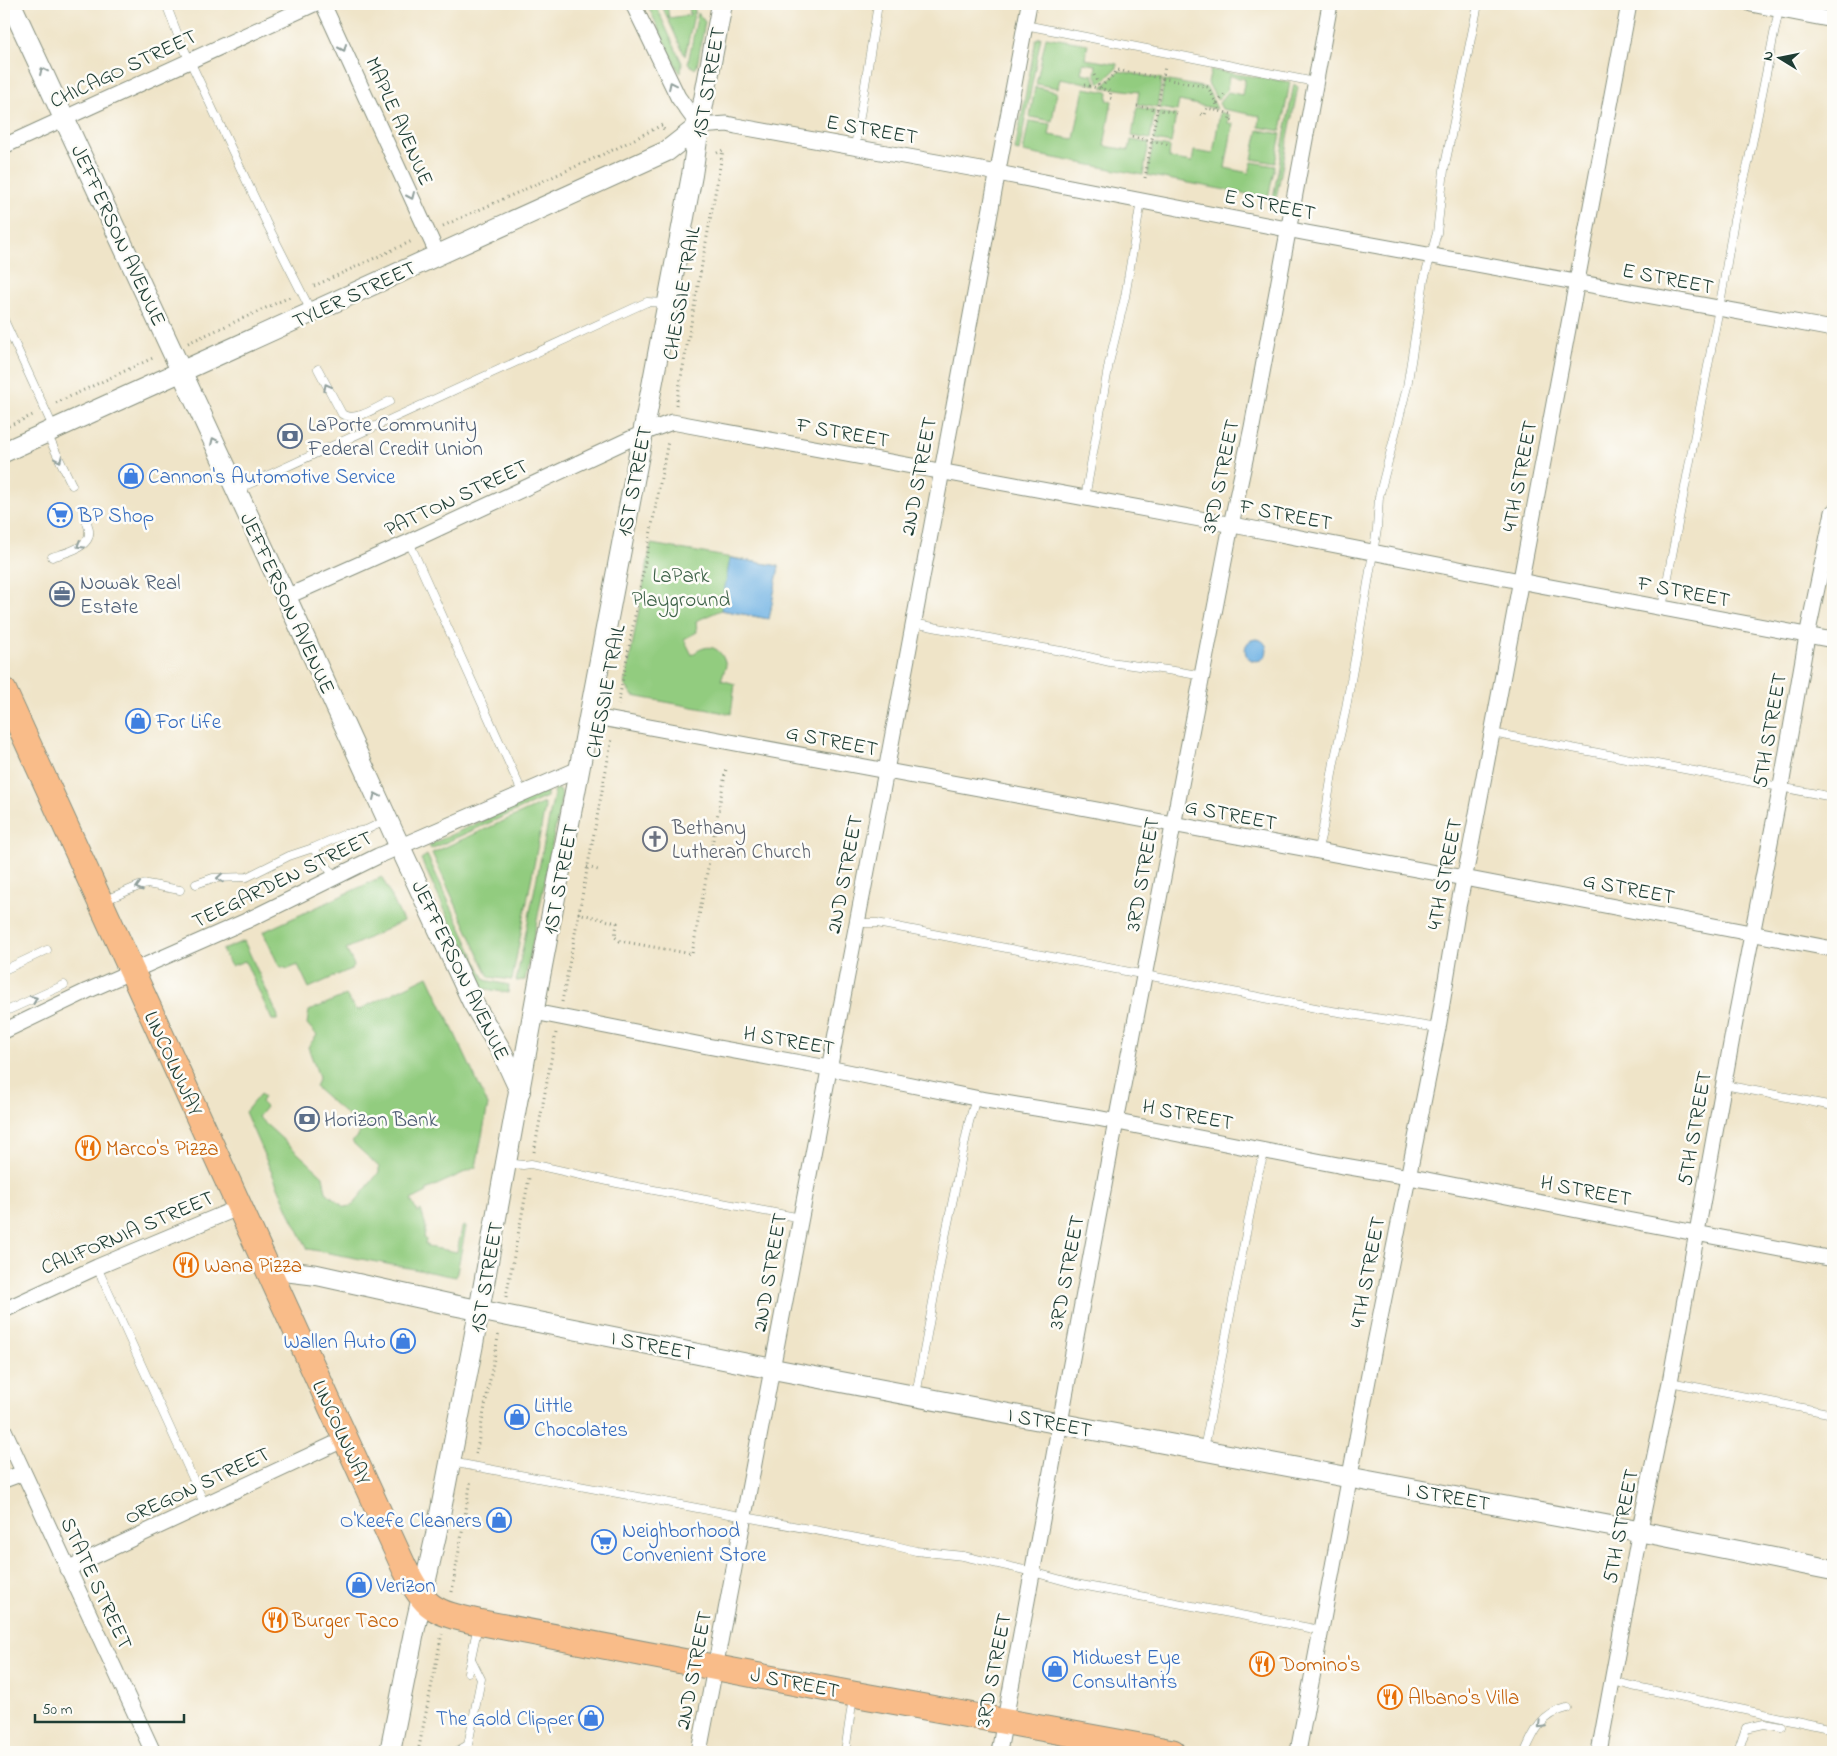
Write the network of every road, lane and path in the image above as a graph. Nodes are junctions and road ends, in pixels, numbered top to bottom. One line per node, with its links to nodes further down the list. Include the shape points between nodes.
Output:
1 (11, 4): 30 (street, JEFFERSON AVENUE, one-way to 1)
2 (166, 4): 16 (lane)
3 (314, 4): 16 (street, CHICAGO STREET)
4 (323, 4): 47 (street, MAPLE AVENUE, one-way to 47)
5 (633, 4): 32 (street, one-way to 5, via 678,97)
6 (722, 4): 32 (street, 1ST STREET)
7 (878, 4): 39 (lane)
8 (1029, 4): 15 (street, 2ND STREET)
9 (1330, 4): 19 (street, 3RD STREET)
10 (1478, 4): 48 (lane, via 1444,170)
11 (1629, 4): 49 (street, 4TH STREET)
12 (1751, 4): 13 (street)
13 (1779, 9): 14 (street); 51 (lane, via 1734,220)
14 (1833, 20)
15 (1025, 25): 19 (lane); 42 (street, 2ND STREET)
16 (190, 61): 30 (street, CHICAGO STREET); 52 (lane)
17 (1094, 76): 21 (path)
18 (1163, 79): 21 (path, via 1118,70); 24 (path, via 1208,87); 26 (path)
19 (1315, 82): 46 (street, 3RD STREET)
20 (1084, 85): 21 (path)
21 (1100, 88): 23 (path, via 1111,90)
22 (1226, 92): 24 (path)
23 (1112, 99)
24 (1216, 103): 27 (path)
25 (1138, 106): 26 (path)
26 (1158, 109): 28 (path); 36 (path)
27 (1220, 111): 29 (path, via 1206,108 1205,115); 31 (path, via 1231,114 1229,120)
28 (1176, 113)
29 (1201, 114)
30 (65, 118): 38 (street, CHICAGO STREET); 57 (street, JEFFERSON AVENUE)
31 (1234, 121)
32 (699, 126): 39 (street, E STREET, via 727,124); 47 (street, TYLER STREET, via 667,151); 50 (street, 1ST STREET)
33 (666, 136): 45 (path, via 662,126)
34 (1132, 138): 36 (path)
35 (725, 141): 40 (path, CHESSIE TRAIL)
36 (1152, 141): 37 (path); 43 (path)
37 (1170, 145)
38 (4, 146)
39 (854, 147): 42 (street, E STREET)
40 (723, 150): 41 (path); 60 (path, CHESSIE TRAIL)
41 (712, 155)
42 (998, 173): 44 (street, E STREET); 65 (street, 2ND STREET)
43 (1145, 178)
44 (1141, 200): 46 (street, E STREET); 68 (lane)
45 (441, 227)
46 (1288, 229): 48 (street, E STREET); 71 (street, 3RD STREET)
47 (438, 255): 52 (street, TYLER STREET)
48 (1431, 256): 49 (street, E STREET); 73 (lane, via 1424,280 1407,387 1379,497)
49 (1576, 282): 51 (street, E STREET); 75 (street, 4TH STREET)
50 (668, 303): 63 (street, 1ST STREET); 67 (lane, via 647,302)
51 (1719, 309): 54 (street, E STREET); 77 (lane)
52 (312, 313): 57 (street, TYLER STREET)
53 (4, 320): 59 (lane)
54 (1833, 329)
55 (157, 356): 59 (path)
56 (318, 369): 58 (lane, one-way to 56, via 347,418)
57 (182, 372): 62 (street, TYLER STREET); 67 (street, JEFFERSON AVENUE, one-way to 57)
58 (390, 401)
59 (44, 409): 61 (path); 62 (lane)
60 (672, 422): 63 (street); 65 (street, F STREET); 84 (path, CHESSIE TRAIL)
61 (4, 428)
62 (50, 431): 64 (street, TYLER STREET); 66 (lane, one-way to 66)
63 (643, 433): 72 (street, PATTON STREET); 83 (street, 1ST STREET)
64 (4, 452)
65 (941, 471): 68 (street, F STREET); 78 (street, 2ND STREET)
66 (72, 485)
67 (236, 490): 76 (street, JEFFERSON AVENUE)
68 (1085, 498): 71 (street, F STREET)
69 (1833, 512): 79 (street, 5TH STREET)
70 (86, 520): 74 (lane, one-way to 74, via 90,533 88,540 80,547)
71 (1231, 525): 73 (street, F STREET); 81 (street, 3RD STREET)
72 (409, 542): 76 (street, PATTON STREET); 90 (lane)
73 (1373, 553): 75 (street, F STREET); 96 (lane)
74 (52, 557)
75 (1520, 581): 77 (street, F STREET); 85 (street, 4TH STREET)
76 (286, 597): 92 (street, JEFFERSON AVENUE, one-way to 76)
77 (1662, 608): 79 (street, F STREET)
78 (913, 623): 81 (lane, via 1110,662); 88 (street, 2ND STREET)
79 (1807, 636): 80 (street, F STREET); 89 (street, 5TH STREET)
80 (1833, 640)
81 (1202, 676): 93 (street, 3RD STREET)
82 (4, 691): 103 (main road, LINCOLNWAY)
83 (590, 716): 84 (street, G STREET); 86 (street, 1ST STREET)
84 (615, 720): 88 (street, G STREET); 97 (path, CHESSIE TRAIL)
85 (1492, 733): 89 (lane); 100 (street, 4TH STREET)
86 (581, 768): 90 (street, TEEGARDEN STREET); 114 (street, 1ST STREET)
87 (726, 769): 104 (path, via 692,954 620,941 615,937 617,923)
88 (886, 771): 93 (street, G STREET); 105 (street, 2ND STREET)
89 (1781, 786): 91 (lane); 106 (street, 5TH STREET)
90 (523, 794): 94 (street, TEEGARDEN STREET)
91 (1833, 797)
92 (387, 820): 94 (street, JEFFERSON AVENUE); 95 (lane)
93 (1173, 824): 96 (street, G STREET); 111 (street, 3RD STREET)
94 (400, 846): 99 (street, TEEGARDEN STREET); 121 (street, JEFFERSON AVENUE, via 473,1003)
95 (313, 848): 99 (lane); 101 (lane, one-way to 101, via 247,877 214,878)
96 (1317, 852): 100 (street, G STREET)
97 (587, 867): 98 (path); 104 (path, CHESSIE TRAIL)
98 (598, 870)
99 (336, 877): 110 (street, TEEGARDEN STREET)
100 (1464, 878): 106 (street, G STREET); 116 (street, 4TH STREET)
101 (196, 884)
102 (180, 890): 103 (lane, one-way to 103, via 147,884)
103 (100, 902): 110 (main road, LINCOLNWAY)
104 (578, 913): 115 (path, CHESSIE TRAIL)
105 (857, 923): 111 (lane, via 877,923); 119 (street, 2ND STREET)
106 (1752, 934): 107 (street, G STREET); 120 (street, 5TH STREET)
107 (1833, 949)
108 (47, 950): 109 (lane)
109 (4, 970)
110 (132, 971): 117 (street, TEEGARDEN STREET); 128 (main road, LINCOLNWAY)
111 (1145, 975): 116 (lane); 124 (street, 3RD STREET)
112 (64, 985): 113 (lane, one-way to 112)
113 (4, 1012)
114 (534, 1012): 115 (street, H STREET); 121 (street, 1ST STREET)
115 (559, 1017): 118 (path, CHESSIE TRAIL); 119 (street, H STREET)
116 (1438, 1028): 127 (street, 4TH STREET)
117 (4, 1031)
118 (555, 1042)
119 (828, 1068): 122 (street, H STREET); 129 (street, 2ND STREET)
120 (1724, 1085): 123 (lane); 130 (street, 5TH STREET)
121 (520, 1091): 126 (street, 1ST STREET)
122 (976, 1098): 124 (street, H STREET); 138 (lane, via 943,1247)
123 (1833, 1106)
124 (1117, 1122): 125 (street, H STREET); 141 (street, 3RD STREET)
125 (1265, 1150): 127 (street, H STREET); 144 (lane)
126 (507, 1162): 129 (lane, via 523,1166 531,1164 617,1184); 135 (street, 1ST STREET)
127 (1407, 1177): 130 (street, H STREET); 147 (street, 4TH STREET)
128 (240, 1207): 132 (street, CALIFORNIA STREET); 133 (main road, LINCOLNWAY)
129 (801, 1218): 136 (street, 2ND STREET)
130 (1697, 1233): 131 (street, H STREET); 137 (street, 5TH STREET)
131 (1833, 1258)
132 (97, 1267): 134 (street, CALIFORNIA STREET); 149 (lane)
133 (268, 1269): 135 (street, I STREET, via 317,1275); 143 (main road, LINCOLNWAY)
134 (4, 1310)
135 (479, 1310): 136 (street, I STREET); 145 (street, 1ST STREET)
136 (773, 1369): 138 (street, I STREET); 150 (street, 2ND STREET)
137 (1670, 1382): 140 (lane); 151 (street, 5TH STREET)
138 (916, 1396): 141 (street, I STREET)
139 (1833, 1405): 140 (lane)
140 (1830, 1414)
141 (1060, 1423): 144 (street, I STREET); 154 (street, 3RD STREET)
142 (4, 1430): 146 (street, STATE STREET)
143 (345, 1440): 149 (street, OREGON STREET); 155 (main road, LINCOLNWAY, via 404,1567)
144 (1204, 1450): 147 (street, I STREET)
145 (450, 1462): 150 (lane); 155 (street, 1ST STREET)
146 (23, 1473): 148 (street); 152 (street, STATE STREET)
147 (1349, 1478): 151 (street, I STREET); 157 (street, 4TH STREET)
148 (4, 1480)
149 (205, 1505): 152 (street, OREGON STREET)
150 (744, 1517): 154 (lane, via 916,1551 963,1556); 160 (street, 2ND STREET)
151 (1640, 1532): 153 (street, I STREET); 162 (street, 5TH STREET)
152 (67, 1569): 168 (street, STATE STREET)
153 (1833, 1570)
154 (1033, 1572): 157 (lane, via 1076,1584); 165 (street, 3RD STREET)
155 (422, 1598): 156 (main road, J STREET, via 446,1615); 169 (street, 1ST STREET)
156 (478, 1622): 159 (lane); 160 (main road, J STREET)
157 (1320, 1630): 176 (street, 4TH STREET)
158 (442, 1635): 170 (path)
159 (471, 1659): 161 (lane); 171 (lane, via 481,1679 468,1745)
160 (715, 1667): 163 (main road, J STREET); 172 (street, 2ND STREET)
161 (468, 1672)
162 (1613, 1681): 167 (lane); 178 (street, 5TH STREET)
163 (853, 1694): 165 (main road, J STREET); 173 (lane)
164 (1567, 1708): 177 (lane, one-way to 177, via 1555,1710 1535,1729)
165 (1005, 1721): 174 (street, 3RD STREET); 175 (main road, J STREET)
166 (1781, 1727): 179 (lane, via 1764,1724 1746,1728)
167 (1833, 1729)
168 (153, 1752)
169 (390, 1752)
170 (418, 1752)
171 (456, 1752)
172 (699, 1752)
173 (845, 1752)
174 (999, 1752)
175 (1173, 1752)
176 (1298, 1752)
177 (1525, 1752)
178 (1599, 1752)
179 (1738, 1752)

